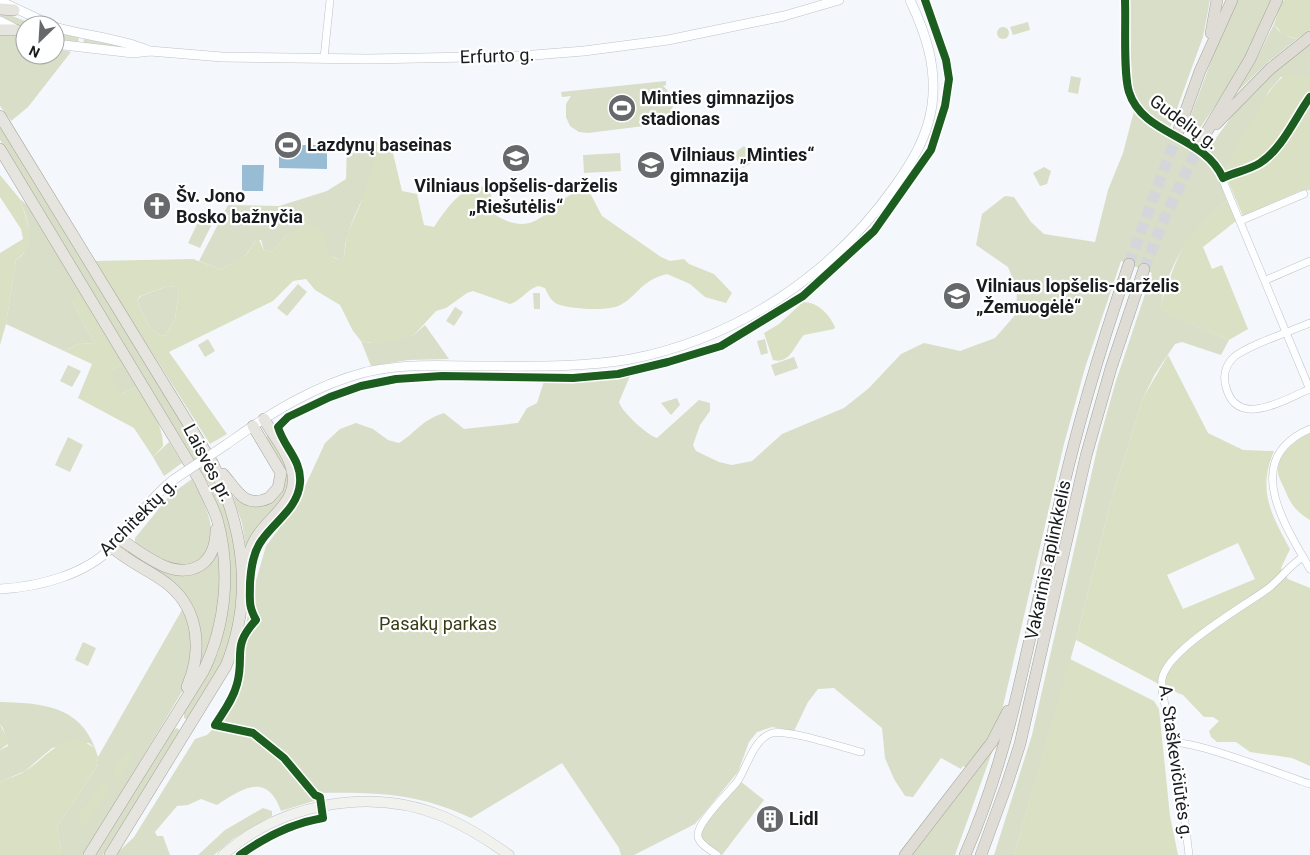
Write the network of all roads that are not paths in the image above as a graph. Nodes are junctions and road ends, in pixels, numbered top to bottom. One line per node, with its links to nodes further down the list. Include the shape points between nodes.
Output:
1 (330, 0): 20 (street)
2 (839, 0): 20 (street, Erfurto g., via 668,40 584,51 496,57)
3 (910, 0): 34 (street, Architektų g., via 926,39 933,70 932,108 924,137 902,175 863,227 815,273 782,297 713,334 648,355 578,366 390,368 319,389)
4 (1125, 0): 26 (street, Gudelių g., via 1127,80 1132,100 1156,125 1208,155 1221,174)
5 (1217, 0): 21 (highway)
6 (1232, 0): 21 (highway)
7 (1277, 0): 17 (highway, via 1265,30 1200,143 1251,87 1286,54)
8 (0, 1): 10 (street)
9 (0, 9): 10 (main road)
10 (14, 10): 11 (street)
11 (26, 15)
12 (0, 21): 13 (street)
13 (15, 29)
14 (65, 29): 19 (street, Erfurto g.)
15 (0, 30): 16 (main road)
16 (15, 32)
17 (1310, 37)
18 (65, 45): 19 (street, Erfurto g., via 132,53)
19 (150, 51): 20 (street, Erfurto g., via 222,57)
20 (324, 58)
21 (1200, 71): 23 (highway)
22 (0, 116): 37 (main road, Laisvės pr.)
23 (1178, 132)
24 (0, 149): 38 (main road, Laisvės pr., via 200,480)
25 (1304, 194): 26 (street)
26 (1240, 221): 30 (street, Gudelių g.)
27 (1310, 261): 30 (street)
28 (1129, 264): 44 (highway, Vakarinis aplinkkelis, via 1079,424)
29 (1144, 269): 49 (highway, Vakarinis aplinkkelis, via 1098,411 1033,692)
30 (1266, 280): 32 (street, Gudelių g.)
31 (1310, 323): 32 (street)
32 (1286, 333): 33 (street, Gudelių g.); 33 (street, via 1233,358 1224,378 1227,391 1239,405 1258,411)
33 (1310, 389)
34 (264, 419): 35 (street, Architektų g.); 42 (main road, via 292,469 293,485 287,502 255,539)
35 (254, 426): 37 (main road, via 281,473 274,495 263,501 243,499); 39 (street, Architektų g., bridge, via 173,480 146,506)
36 (1310, 430): 40 (street, via 1283,448 1277,457 1272,478 1277,508)
37 (213, 464): 42 (main road, Laisvės pr., via 232,509)
38 (216, 518): 39 (main road, via 215,542 209,557 189,570 171,569); 45 (main road, Laisvės pr., via 225,572 222,619 212,654)
39 (116, 543): 43 (street, Architektų g., via 97,559 64,576 29,587); 45 (main road, via 170,586 189,610 194,625 196,662)
40 (1303, 557): 41 (street); 46 (street, A. Staškevičiūtės g., via 1277,581 1179,653 1167,666 1162,690)
41 (1310, 569)
42 (243, 577): 51 (main road, Laisvės pr., via 240,620 226,666)
43 (0, 589)
44 (1019, 689): 55 (highway, via 992,742); 56 (highway, Vakarinis aplinkkelis, via 995,774)
45 (169, 727): 50 (main road, Laisvės pr.)
46 (1173, 743): 48 (street, via 1214,752); 59 (street, A. Staškevičiūtės g.)
47 (861, 752): 54 (street, via 794,733 770,734 760,741 738,780 700,826 700,841)
48 (1310, 784)
49 (995, 820): 57 (highway, Vakarinis aplinkkelis); 58 (highway)
50 (89, 855)
51 (110, 855)
52 (223, 855): 53 (main road, via 261,828 295,813 320,806 366,801 407,806 441,816)
53 (508, 855)
54 (717, 855)
55 (905, 855)
56 (965, 855)
57 (981, 855)
58 (988, 855)
59 (1189, 855)

